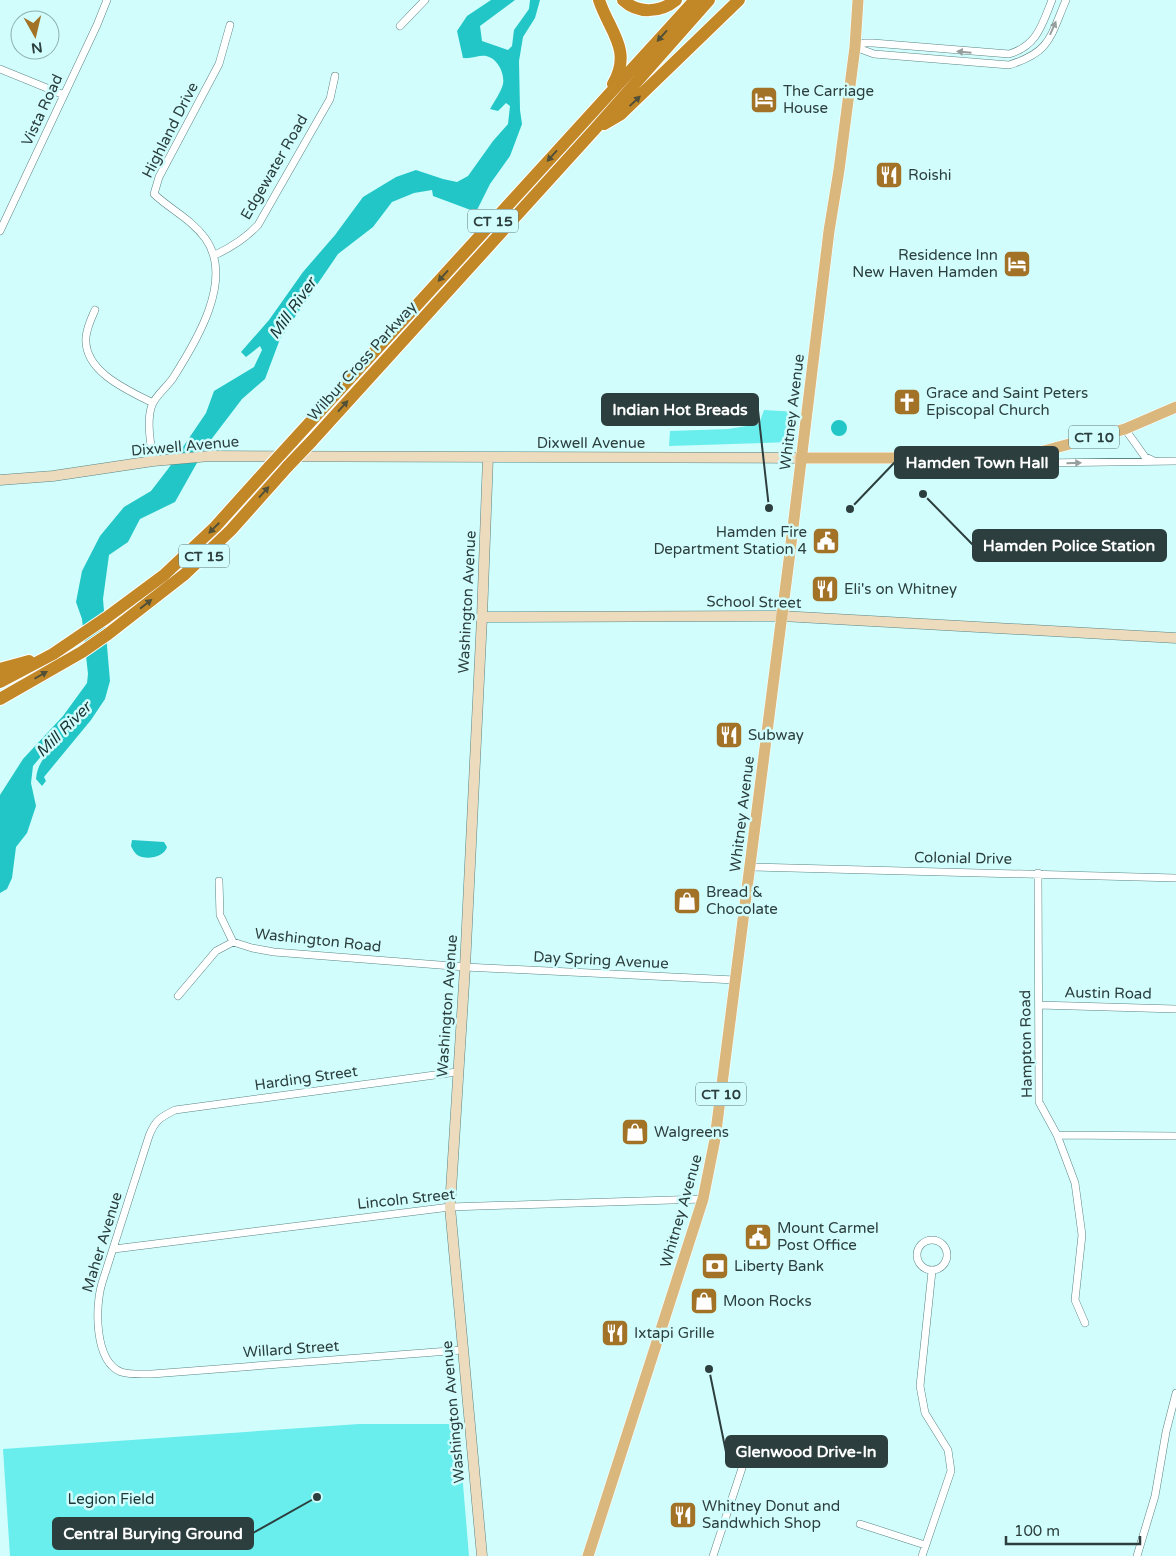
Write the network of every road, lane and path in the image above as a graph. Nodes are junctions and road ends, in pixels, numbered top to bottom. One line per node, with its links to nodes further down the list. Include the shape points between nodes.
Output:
1 (107, 0): 23 (street, Vista Road)
2 (425, 0): 13 (street)
3 (599, 0): 24 (highway, via 618,41 621,60 617,78)
4 (623, 0): 5 (highway, via 629,6 646,10 664,8)
5 (676, 0)
6 (694, 0): 24 (highway, Wilbur Cross Parkway / CT 15, one-way to 24)
7 (709, 0): 25 (highway, Wilbur Cross Parkway / CT 15)
8 (739, 0): 25 (highway, one-way to 8, via 621,114)
9 (858, 0): 15 (main road, Whitney Avenue)
10 (1052, 0): 14 (street, via 1037,36)
11 (1066, 0): 18 (street, one-way to 11, via 1048,40)
12 (230, 25): 27 (street, Highland Drive, via 218,64 159,177 154,194 196,226)
13 (400, 26)
14 (1028, 45): 17 (street, via 1017,52); 18 (street)
15 (855, 46): 16 (street, via 864,43); 19 (street, via 874,54); 33 (main road, Whitney Avenue)
16 (908, 46): 17 (street, one-way to 16); 19 (street)
17 (990, 54): 20 (street)
18 (1037, 54): 20 (street, via 1009,65)
19 (906, 57): 20 (street)
20 (988, 64)
21 (0, 69): 23 (street)
22 (335, 76): 27 (street, Edgewater Road, via 330,98 258,225 238,244)
23 (64, 95): 26 (street, Vista Road)
24 (604, 99): 42 (highway, Wilbur Cross Parkway / CT 15, one-way to 42, bridge, via 215,527 164,574)
25 (595, 129): 45 (highway, Wilbur Cross Parkway / CT 15, one-way to 25, bridge, via 108,634 184,574 231,530)
26 (0, 231)
27 (215, 255): 29 (street, via 215,292 208,315 172,379)
28 (95, 310): 29 (street, via 86,338 88,352 94,362 100,371)
29 (152, 402): 35 (street)
30 (1176, 407): 31 (main road, Dixwell Avenue / CT 10)
31 (1125, 429): 34 (main road, Dixwell Avenue / CT 10); 36 (street, via 1145,456)
32 (488, 457): 33 (street, Dixwell Avenue); 35 (street, Dixwell Avenue, via 204,456); 40 (street, Washington Avenue)
33 (801, 458): 34 (main road, Dixwell Avenue / CT 10); 39 (main road, Whitney Avenue / CT 10)
34 (1008, 458): 36 (street, one-way to 36, via 1043,463)
35 (153, 461): 38 (street, Dixwell Avenue, via 53,476)
36 (1155, 461): 37 (street)
37 (1176, 461)
38 (0, 480)
39 (781, 616): 40 (street, School Street); 41 (street, School Street); 46 (main road, Whitney Avenue / CT 10)
40 (482, 617): 51 (street, Washington Avenue)
41 (1176, 638)
42 (53, 654): 43 (highway); 44 (highway, Wilbur Cross Parkway / CT 15)
43 (0, 669)
44 (0, 682)
45 (0, 699)
46 (750, 867): 47 (street, Colonial Drive); 52 (main road, Whitney Avenue / CT 10)
47 (1038, 874): 48 (street, Colonial Drive); 54 (street, Hampton Road)
48 (1176, 878)
49 (219, 882): 50 (street, Washington Road, via 220,915)
50 (233, 942): 51 (street, Washington Road, via 274,952); 53 (street, via 216,951)
51 (465, 967): 52 (street, Day Spring Avenue); 56 (street, Washington Avenue)
52 (735, 980): 60 (main road, Whitney Avenue / CT 10, via 715,1139)
53 (178, 996)
54 (1039, 1005): 55 (street, Austin Road); 58 (street, Hampton Road, via 1039,1102)
55 (1176, 1009)
56 (458, 1072): 57 (street, Harding Street, via 174,1110); 61 (street, Washington Avenue)
57 (160, 1118): 62 (street, Maher Avenue, via 149,1136)
58 (1058, 1135): 59 (street); 64 (street, Hampton Road, via 1075,1183 1082,1235 1075,1300)
59 (1176, 1136)
60 (703, 1199): 61 (street, Lincoln Street); 72 (main road, Whitney Avenue / CT 10)
61 (450, 1206): 62 (street, Lincoln Street); 65 (street, Washington Avenue)
62 (114, 1249): 66 (street, Maher Avenue, via 99,1293 98,1313 104,1355)
63 (932, 1271): 63 (street, via 922,1268 917,1259 920,1245 930,1240 939,1242 947,1254 941,1267); 70 (street, via 920,1386 925,1412 948,1450 951,1471)
64 (1086, 1324)
65 (462, 1350): 66 (street, Willard Street, via 152,1374); 71 (street, Washington Avenue)
66 (123, 1372)
67 (1176, 1393): 75 (street, via 1156,1496)
68 (746, 1456): 73 (street)
69 (860, 1524): 70 (street)
70 (925, 1545): 74 (street)
71 (482, 1556)
72 (588, 1556)
73 (713, 1556)
74 (922, 1556)
75 (1137, 1556)

